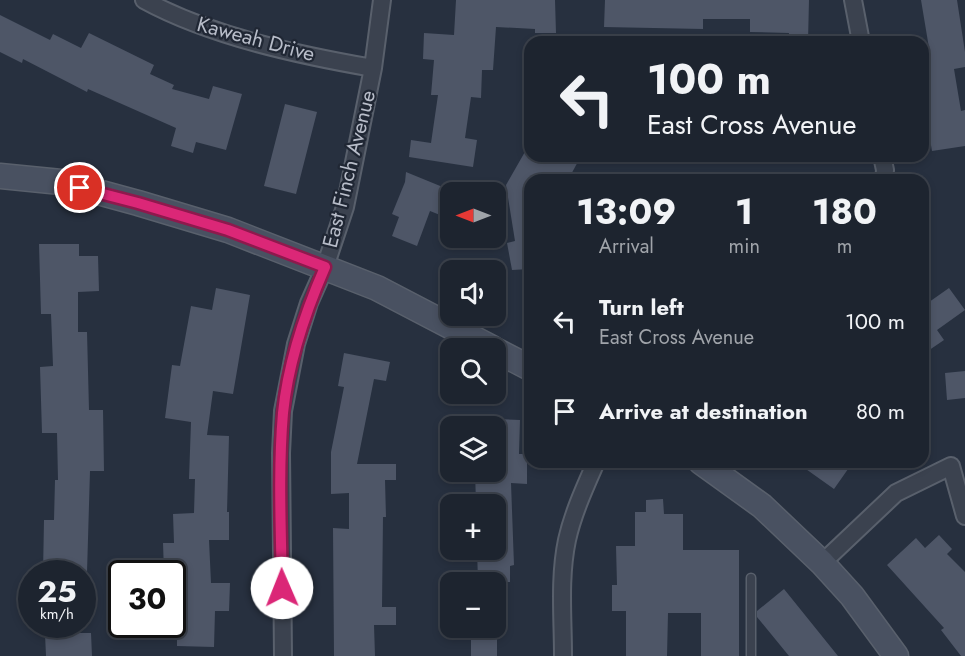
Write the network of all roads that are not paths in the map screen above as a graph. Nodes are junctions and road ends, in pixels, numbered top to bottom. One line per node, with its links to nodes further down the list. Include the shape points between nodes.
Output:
1 (144, 0): 5 (street, Kaweah Drive, via 172,15 226,33)
2 (382, 0): 5 (street, East Finch Avenue)
3 (853, 0): 4 (street)
4 (860, 36)
5 (373, 68): 7 (street, East Finch Avenue, via 345,207)
6 (0, 176): 7 (street, via 60,182 138,203 228,230)
7 (325, 267): 8 (street, via 377,288); 16 (street, East Finch Avenue, via 296,344 283,411)
8 (472, 338)
9 (506, 356): 10 (street)
10 (524, 365)
11 (593, 468): 17 (street, via 567,541 562,586)
12 (709, 468): 14 (street, via 762,506)
13 (965, 516): 14 (street, via 951,466 896,493)
14 (822, 563): 19 (street)
15 (751, 578): 18 (lane)
16 (283, 656)
17 (564, 656)
18 (752, 656)
19 (896, 656)

